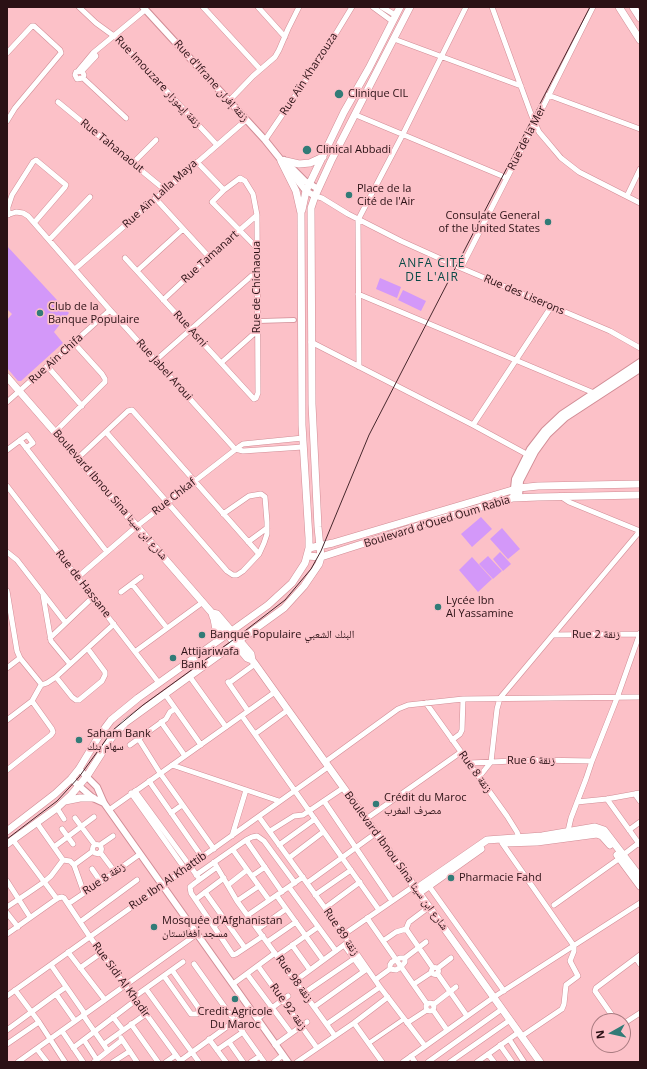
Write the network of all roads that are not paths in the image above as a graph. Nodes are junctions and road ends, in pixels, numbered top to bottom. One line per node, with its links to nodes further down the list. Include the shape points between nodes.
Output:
1 (79, 7): 18 (street, Rue Imouzare زنقة إيموزار, via 100,27)
2 (203, 7): 24 (street)
3 (258, 7): 19 (street)
4 (299, 7): 19 (street)
5 (352, 7): 37 (street, Rue Aïn Kharzouza)
6 (373, 7): 16 (street)
7 (382, 7): 16 (street)
8 (400, 7): 16 (main road)
9 (410, 7): 20 (main road)
10 (466, 7): 23 (street)
11 (492, 7): 25 (street)
12 (593, 7): 26 (street, Rue de la Mer)
13 (619, 7): 21 (main road)
14 (633, 7): 17 (main road)
15 (144, 8): 18 (street); 27 (street, Rue d'Ifrane زنقة إفران)
16 (394, 18): 39 (main road)
17 (640, 18)
18 (114, 35): 30 (street, via 80,71 84,75 82,78); 38 (street, Rue Imouzare زنقة إيموزار)
19 (285, 37): 24 (street, via 275,57)
20 (394, 39): 23 (street); 29 (main road)
21 (640, 40)
22 (7, 53): 32 (street, via 32,26 61,51)
23 (442, 57): 25 (street); 35 (street)
24 (260, 69): 27 (street)
25 (520, 86): 33 (street)
26 (548, 95): 33 (street, Rue de la Mer); 34 (street)
27 (229, 100): 31 (street, Rue d'Ifrane زنقة إفران)
28 (58, 102): 42 (street, Rue Tahanaout)
29 (356, 115): 35 (street); 49 (main road)
30 (126, 118)
31 (246, 120): 37 (street, Rue d'Ifrane زنقة إفران); 38 (street, Rue Aïn Lalla Maya)
32 (7, 121)
33 (535, 123): 44 (street, Rue de la Mer); 50 (street, via 545,140 571,166 594,181)
34 (640, 129)
35 (402, 135): 44 (street); 57 (street)
36 (156, 140): 42 (street)
37 (264, 140): 40 (street, Rue d'Ifrane زنقة إفران)
38 (217, 144): 41 (street, Rue Aïn Lalla Maya)
39 (323, 157): 40 (main road, via 310,163 299,164); 45 (main road)
40 (282, 160): 45 (street, Rue d'Ifrane زنقة إفران); 48 (street, Rue d'Ifrane زنقة إفران); 54 (main road, via 296,191)
41 (197, 162): 46 (street, Rue Aïn Lalla Maya); 47 (street)
42 (133, 163): 46 (street, Rue Tahanaout)
43 (640, 169): 50 (street)
44 (507, 178): 65 (street, Rue de la Mer)
45 (310, 184): 48 (main road); 49 (street, Rue d'Ifrane زنقة إفران)
46 (165, 190): 52 (street, Rue Aïn Lalla Maya)
47 (224, 190): 56 (street, Rue de Chichaoua, via 242,179 253,194); 60 (street, via 212,202)
48 (306, 191): 49 (street, Rue d'Ifrane زنقة إفران); 54 (main road)
49 (318, 195): 57 (street, Rue des Liserons); 77 (main road, via 311,214)
50 (627, 196): 53 (street)
51 (90, 197): 61 (street)
52 (155, 198): 59 (street); 66 (street, Rue Aïn Lalla Maya)
53 (640, 203)
54 (301, 213): 96 (main road)
55 (7, 215): 58 (street, Rue Jabel Aroui, via 23,213); 58 (street, via 12,195 34,160 38,160 66,185)
56 (258, 216): 60 (street, Rue Tamanart); 62 (street, Rue de Chichaoua)
57 (358, 220): 65 (street, Rue des Liserons); 69 (street)
58 (34, 223): 61 (street, Rue Jabel Aroui)
59 (183, 229): 63 (street); 67 (street)
60 (240, 230): 62 (street); 63 (street, Rue Tamanart)
61 (49, 240): 66 (street, Rue Jabel Aroui)
62 (257, 248): 68 (street, Rue de Chichaoua)
63 (209, 257): 70 (street, Rue Tamanart)
64 (125, 258): 67 (street, Rue Asni)
65 (461, 268): 71 (street, Rue des Liserons)
66 (75, 269): 72 (street, Rue Jabel Aroui)
67 (137, 271): 70 (street, Rue Asni)
68 (257, 272): 74 (street, Rue de Chichaoua); 75 (street)
69 (358, 294): 81 (street); 85 (street)
70 (163, 300): 75 (street, Rue Asni)
71 (551, 307): 79 (street, Rue des Liserons, via 610,331); 81 (street)
72 (110, 310): 78 (street, Rue Ain Chifa); 80 (street, Rue Jabel Aroui)
73 (294, 320): 74 (street)
74 (258, 321): 76 (street, Rue de Chichaoua)
75 (190, 329): 80 (street); 83 (street, Rue Asni)
76 (257, 331): 83 (street); 90 (street, Rue de Chichaoua)
77 (311, 342): 85 (street); 116 (main road, via 313,438)
78 (74, 343): 84 (street, Rue Ain Chifa); 92 (street, via 105,379 104,385)
79 (640, 348)
80 (155, 360): 99 (street, Rue Jabel Aroui)
81 (516, 360): 89 (street); 93 (street)
82 (640, 362): 89 (street)
83 (221, 363): 90 (street, Rue Asni, via 252,397)
84 (48, 367): 88 (street, Rue Ain Chifa); 92 (street)
85 (359, 367): 93 (street)
86 (640, 369): 101 (street, via 565,418)
87 (7, 377): 88 (main road, Boulevard Ibnou Sina شارع ابن سينا)
88 (20, 392): 91 (street, Rue Ain Chifa); 94 (main road, Boulevard Ibnou Sina شارع ابن سينا)
89 (594, 392): 101 (street, via 556,419 538,437)
90 (256, 398)
91 (7, 402)
92 (82, 406): 94 (street)
93 (473, 425): 101 (street)
94 (55, 432): 102 (main road, Boulevard Ibnou Sina شارع ابن سينا)
95 (106, 432): 102 (street); 103 (street, via 132,410); 110 (street)
96 (303, 438): 98 (main road); 99 (street, via 243,444)
97 (23, 444): 97 (street, via 26,435 33,443); 100 (street); 119 (street)
98 (303, 447): 99 (street, via 243,451); 117 (main road)
99 (235, 449): 103 (street, Rue Chkaf)
100 (7, 450)
101 (530, 456): 106 (street)
102 (78, 458): 112 (main road, Boulevard Ibnou Sina شارع ابن سينا)
103 (195, 481): 110 (street, Rue Chkaf); 111 (street)
104 (640, 484): 106 (main road, Boulevard d'Oued Oum Rabia, via 538,486)
105 (8, 489): 123 (street, Rue de Hassane)
106 (516, 489): 109 (street); 116 (main road, Boulevard d'Oued Oum Rabia)
107 (640, 495): 108 (main road, Boulevard d'Oued Oum Rabia)
108 (560, 496): 109 (main road, Boulevard d'Oued Oum Rabia); 114 (street)
109 (516, 498): 122 (main road, Boulevard d'Oued Oum Rabia)
110 (167, 502): 112 (street, Rue Chkaf); 120 (street, via 230,574 240,574)
111 (223, 514): 113 (street, via 249,496 263,495 266,498); 115 (street)
112 (137, 526): 119 (street, Rue Chkaf); 130 (main road, Boulevard Ibnou Sina شارع ابن سينا)
113 (267, 528): 115 (street); 120 (street)
114 (640, 531): 137 (street)
115 (248, 542): 120 (street)
116 (320, 546): 117 (main road, Boulevard d'Oued Oum Rabia); 122 (main road)
117 (309, 548): 121 (main road)
118 (7, 552): 128 (street, via 17,560)
119 (107, 552): 123 (street, Rue Chkaf)
120 (259, 554)
121 (307, 556): 122 (main road, Boulevard d'Oued Oum Rabia); 135 (main road, via 297,577 284,592)
122 (321, 557): 140 (main road, via 304,586 284,608)
123 (78, 577): 129 (street, Rue de Hassane)
124 (141, 577): 125 (street)
125 (132, 584): 127 (street); 134 (street)
126 (7, 591): 143 (street)
127 (121, 592)
128 (42, 593): 132 (street); 138 (street)
129 (93, 597): 132 (street); 133 (street, Rue de Hassane)
130 (203, 602): 131 (main road, Boulevard Ibnou Sina شارع ابن سينا); 134 (street)
131 (213, 616): 135 (main road, Boulevard Ibnou Sina شارع ابن سينا, via 217,614); 139 (main road)
132 (65, 622): 138 (street)
133 (114, 624): 141 (street); 142 (street, Rue de Hassane)
134 (167, 628): 142 (street)
135 (230, 632): 139 (main road); 140 (main road, Boulevard Ibnou Sina شارع ابن سينا)
136 (640, 633): 137 (street, Rue 2 زنقة); 157 (street)
137 (553, 635): 151 (street)
138 (50, 638): 145 (street)
139 (218, 640): 149 (main road)
140 (237, 641): 144 (main road, Boulevard Ibnou Sina شارع ابن سينا, via 251,654); 148 (main road)
141 (88, 649): 145 (street); 147 (street, via 104,670 105,676 102,681 76,700)
142 (136, 651): 149 (street, Rue de Hassane)
143 (20, 658): 146 (street); 150 (street)
144 (254, 662): 152 (main road, Boulevard Ibnou Sina شارع ابن سينا); 163 (street, via 228,683)
145 (70, 664): 147 (street)
146 (7, 668)
147 (56, 677): 150 (street)
148 (190, 677): 153 (main road); 167 (street)
149 (160, 683): 180 (main road, via 111,720)
150 (42, 685): 159 (street)
151 (510, 686): 155 (street); 156 (street)
152 (275, 692): 162 (main road, Boulevard Ibnou Sina شارع ابن سينا); 163 (street)
153 (165, 694): 161 (street); 183 (main road, via 116,732)
154 (640, 697): 157 (street, Rue Ibn Al Khattib)
155 (500, 698): 156 (street, Rue Ibn Al Khattib); 158 (street, Rue Ibn Al Khattib); 176 (street)
156 (515, 698): 157 (street, Rue Ibn Al Khattib)
157 (617, 698): 175 (street)
158 (463, 699): 160 (street, Rue Ibn Al Khattib); 170 (street, via 462,730)
159 (32, 701): 165 (street); 181 (street, via 53,732)
160 (426, 703): 170 (street, Rue 8 زنقة); 178 (street, Rue Ibn Al Khattib, via 398,709)
161 (175, 709): 166 (street); 172 (street)
162 (288, 710): 168 (street); 178 (main road, Boulevard Ibnou Sina شارع ابن سينا)
163 (248, 711): 164 (street)
164 (242, 716): 167 (street); 168 (street)
165 (7, 720)
166 (161, 722): 169 (street); 174 (street)
167 (226, 727): 172 (street)
168 (255, 734): 190 (street)
169 (138, 738): 171 (street); 182 (street)
170 (452, 740): 173 (street, Rue 8 زنقة)
171 (130, 745)
172 (201, 745): 174 (street)
173 (461, 752): 177 (street, Rue 8 زنقة); 210 (street)
174 (184, 756): 179 (street)
175 (592, 761): 176 (street, Rue 6 زنقة); 199 (street)
176 (490, 762): 177 (street, Rue 6 زنقة); 184 (street)
177 (470, 763): 184 (street, Rue 8 زنقة)
178 (327, 764): 188 (main road, Boulevard Ibnou Sina شارع ابن سينا); 190 (street, Rue Ibn Al Khattib)
179 (172, 765): 182 (street); 189 (street)
180 (79, 769): 183 (street); 185 (main road)
181 (7, 770)
182 (160, 774): 186 (street); 201 (street)
183 (87, 776): 187 (main road); 200 (street, via 97,787)
184 (479, 777): 226 (street, Rue 8 زنقة)
185 (71, 779): 187 (street); 217 (main road)
186 (149, 781): 191 (street); 205 (street)
187 (79, 786): 193 (street); 195 (main road)
188 (343, 788): 197 (street); 210 (main road, Boulevard Ibnou Sina شارع ابن سينا)
189 (246, 790): 196 (street); 223 (street)
190 (295, 791): 196 (street, Rue Ibn Al Khattib); 204 (street)
191 (133, 792): 203 (street); 248 (street)
192 (638, 793): 194 (street); 198 (street)
193 (93, 798): 195 (main road); 200 (street)
194 (607, 799): 199 (street); 216 (street)
195 (64, 801): 202 (main road)
196 (279, 801): 206 (street, Rue Ibn Al Khattib)
197 (324, 801): 204 (street); 234 (street)
198 (640, 801)
199 (577, 802): 221 (street)
200 (104, 803): 203 (street)
201 (182, 805): 205 (street); 235 (street)
202 (57, 808): 208 (street); 213 (main road)
203 (109, 810): 239 (street)
204 (309, 812): 211 (street); 218 (street, via 302,816 294,816)
205 (171, 814): 241 (street)
206 (259, 816): 218 (street, Rue 89 زنقة); 223 (street, Rue Ibn Al Khattib)
207 (94, 817): 214 (street)
208 (64, 818)
209 (75, 818): 214 (street)
210 (366, 818): 220 (main road, Boulevard Ibnou Sina شارع ابن سينا)
211 (315, 820): 219 (street); 232 (street)
212 (640, 822): 216 (street)
213 (37, 823): 227 (main road); 233 (street)
214 (81, 827): 224 (street); 231 (street)
215 (62, 829): 224 (street)
216 (629, 830): 230 (street)
217 (7, 831)
218 (270, 831): 232 (street, Rue 89 زنقة)
219 (324, 832): 242 (street); 243 (street)
220 (376, 832): 234 (street); 273 (main road, Boulevard Ibnou Sina شارع ابن سينا)
221 (568, 834): 226 (main road); 240 (main road, via 587,828 601,831 608,834)
222 (113, 836): 231 (street)
223 (232, 836): 235 (street, Rue Ibn Al Khattib)
224 (68, 837): 229 (street); 233 (street)
225 (246, 840): 236 (street); 247 (street); 256 (street, via 254,836 260,837)
226 (520, 840): 228 (main road); 273 (main road, via 487,840)
227 (10, 842): 262 (street, Rue Sidi Al Khadir)
228 (502, 843): 270 (main road, via 487,845); 316 (street)
229 (72, 844)
230 (640, 844): 240 (street)
231 (97, 845): 237 (street, via 92,847); 238 (street, via 102,849)
232 (279, 845): 243 (street, Rue 89 زنقة)
233 (54, 847): 244 (street)
234 (355, 848): 242 (street); 284 (street)
235 (214, 849): 241 (street, Rue Ibn Al Khattib)
236 (233, 850): 245 (street); 250 (street)
237 (93, 851): 238 (street); 246 (street)
238 (100, 852): 253 (street)
239 (140, 854): 253 (street, Rue 8 زنقة); 268 (street)
240 (621, 856): 257 (main road); 271 (main road); 287 (street)
241 (202, 857): 248 (street, Rue Ibn Al Khattib)
242 (342, 857): 251 (street); 266 (street)
243 (289, 858): 252 (street, Rue 89 زنقة)
244 (63, 860): 246 (street); 262 (street)
245 (216, 864): 255 (street); 258 (street, Rue 98 زنقة)
246 (74, 865): 276 (street)
247 (264, 867): 254 (street); 275 (street)
248 (187, 868): 255 (street); 268 (street, Rue Ibn Al Khattib)
249 (92, 869): 263 (street)
250 (247, 870): 254 (street); 267 (street)
251 (351, 870): 264 (street); 277 (street)
252 (298, 871): 256 (street); 259 (street, Rue 89 زنقة)
253 (115, 872): 263 (street, Rue 8 زنقة)
254 (252, 876): 269 (street)
255 (198, 877): 280 (street, via 190,888)
256 (290, 877): 265 (street)
257 (640, 877)
258 (224, 878): 267 (street, Rue 98 زنقة); 274 (street)
259 (303, 878): 265 (street); 266 (street, Rue 89 زنقة)
260 (137, 880): 298 (street)
261 (7, 881): 281 (street)
262 (44, 882): 279 (street, Rue Sidi Al Khadir); 281 (street)
263 (101, 882): 276 (street, Rue 8 زنقة)
264 (360, 882): 290 (street); 292 (street)
265 (295, 883): 272 (street)
266 (307, 883): 277 (street, Rue 89 زنقة)
267 (228, 885): 283 (street, Rue 98 زنقة)
268 (163, 886): 306 (street); 310 (street, Rue Ibn Al Khattib)
269 (259, 886): 282 (street); 283 (street)
270 (429, 886): 273 (main road); 353 (street)
271 (640, 886)
272 (289, 887): 275 (street); 301 (street)
273 (416, 889): 284 (street); 289 (main road, Boulevard Ibnou Sina شارع ابن سينا)
274 (205, 892): 280 (street); 297 (street)
275 (282, 892): 278 (street)
276 (84, 893): 286 (street, Rue 8 زنقة)
277 (315, 895): 290 (street, Rue 89 زنقة)
278 (277, 896): 282 (street); 291 (street)
279 (59, 898): 286 (street, Rue Sidi Al Khadir); 295 (street)
280 (196, 899): 300 (street)
281 (19, 900): 288 (street); 295 (street)
282 (269, 900): 294 (street)
283 (238, 901): 294 (street, Rue 98 زنقة)
284 (392, 901): 292 (street)
285 (640, 903): 316 (street)
286 (68, 904): 298 (street, Rue Sidi Al Khadir)
287 (554, 906)
288 (7, 907)
289 (429, 907): 304 (street, via 409,922); 360 (main road, Boulevard Ibnou Sina شارع ابن سينا)
290 (325, 908): 307 (street, Rue 89 زنقة)
291 (286, 909): 299 (street); 303 (street)
292 (380, 910): 296 (street)
293 (7, 913): 302 (street)
294 (248, 915): 303 (street, Rue 98 زنقة)
295 (30, 918): 302 (street)
296 (367, 918): 307 (street); 311 (street)
297 (224, 919): 300 (street); 318 (street)
298 (80, 922): 310 (street, Rue Sidi Al Khadir)
299 (296, 922): 309 (street); 312 (street)
300 (214, 926): 318 (street, via 233,955)
301 (318, 926): 309 (street); 319 (street)
302 (18, 927): 305 (street)
303 (258, 929): 308 (street, Rue 98 زنقة)
304 (406, 929): 311 (street); 317 (street)
305 (7, 934)
306 (197, 934): 345 (street); 347 (street)
307 (343, 934): 314 (street, Rue 89 زنقة)
308 (263, 936): 312 (street, Rue 98 زنقة); 318 (street)
309 (306, 936): 315 (street); 327 (street)
310 (90, 937): 320 (street, Rue Ibn Al Khattib); 321 (street, Rue Sidi Al Khadir)
311 (383, 941): 328 (street)
312 (267, 942): 322 (street, Rue 98 زنقة)
313 (426, 942): 317 (street)
314 (346, 943): 319 (street); 324 (street, Rue 89 زنقة)
315 (292, 945): 322 (street); 338 (street)
316 (574, 946): 353 (street); 396 (street, via 570,961 578,976 566,985 564,1007)
317 (419, 947): 325 (street); 340 (street)
318 (245, 948)
319 (336, 951): 327 (street)
320 (68, 952): 332 (street, Rue Ibn Al Khattib); 335 (street)
321 (101, 952): 335 (street); 347 (street, Rue Sidi Al Khadir)
322 (276, 955): 333 (street); 344 (street, Rue 98 زنقة)
323 (638, 956): 331 (street); 370 (street, via 596,988 595,991)
324 (356, 957): 339 (street, Rue 89 زنقة); 356 (street)
325 (405, 958): 328 (street); 334 (street)
326 (451, 958): 340 (street)
327 (323, 960): 338 (street)
328 (396, 960): 334 (street); 336 (street)
329 (183, 962): 337 (street)
330 (194, 964): 380 (street)
331 (640, 964)
332 (51, 965): 349 (street); 355 (street, Rue Ibn Al Khattib)
333 (258, 966): 341 (street); 363 (street, Rue 92 زنقة)
334 (401, 967): 336 (street, via 396,970); 346 (street)
335 (80, 968): 362 (street)
336 (390, 969): 343 (street)
337 (172, 970): 342 (street); 342 (street, via 198,1007 197,1014 191,1014)
338 (310, 970): 344 (street)
339 (365, 970): 343 (street, Rue 89 زنقة); 364 (street)
340 (435, 970): 346 (street); 354 (street)
341 (248, 974): 345 (street); 366 (street)
342 (164, 976): 352 (street)
343 (375, 980): 350 (street, Rue 89 زنقة)
344 (296, 981): 356 (street, Rue 98 زنقة)
345 (233, 984): 368 (street)
346 (414, 984): 365 (street)
347 (126, 986): 361 (street, Rue Sidi Al Khadir); 362 (street)
348 (7, 987): 355 (street)
349 (66, 987): 357 (street); 372 (street)
350 (380, 987): 359 (street, Rue 89 زنقة); 385 (street)
351 (456, 987): 354 (street)
352 (146, 988): 361 (street); 416 (street)
353 (504, 991): 360 (street)
354 (450, 992): 365 (street); 374 (street)
355 (11, 993): 369 (street)
356 (304, 993): 364 (street, Rue 98 زنقة)
357 (56, 994): 369 (street); 379 (street)
358 (288, 996): 363 (street)
359 (388, 997): 381 (street, Rue 89 زنقة); 386 (street)
360 (494, 997): 367 (main road, Boulevard Ibnou Sina شارع ابن سينا); 374 (street)
361 (135, 998): 373 (street, Rue Sidi Al Khadir); 375 (street)
362 (104, 1000): 372 (street)
363 (283, 1000): 366 (street); 387 (street, Rue 92 زنقة)
364 (314, 1007): 385 (street, Rue 98 زنقة)
365 (430, 1007): 381 (street); 390 (street)
366 (273, 1008): 376 (street); 394 (street)
367 (502, 1009): 378 (main road, Boulevard Ibnou Sina شارع ابن سينا); 422 (street)
368 (250, 1010): 376 (street); 380 (street)
369 (32, 1012): 382 (street); 388 (street)
370 (610, 1013)
371 (640, 1013): 377 (street)
372 (84, 1014): 379 (street); 391 (street)
373 (146, 1014): 384 (street); 418 (street, Rue Sidi Al Khadir)
374 (467, 1016): 390 (street)
375 (113, 1017): 389 (street); 391 (street)
376 (257, 1019): 407 (street)
377 (631, 1019)
378 (510, 1020): 396 (main road, Boulevard Ibnou Sina شارع ابن سينا); 445 (street)
379 (75, 1021): 392 (street)
380 (234, 1021): 393 (street); 398 (street)
381 (405, 1021): 404 (street); 408 (street, Rue 89 زنقة)
382 (39, 1022): 400 (street); 405 (street)
383 (307, 1022): 387 (street)
384 (131, 1024): 389 (street); 431 (street)
385 (327, 1024): 397 (street, Rue 98 زنقة)
386 (354, 1024): 397 (street); 404 (street)
387 (302, 1025): 394 (street); 411 (street, Rue 92 زنقة)
388 (7, 1030)
389 (123, 1030): 395 (street)
390 (447, 1030): 408 (street)
391 (94, 1031): 401 (street); 406 (street)
392 (62, 1032): 400 (street); 410 (street)
393 (243, 1032): 403 (street); 420 (street)
394 (291, 1033): 407 (street)
395 (118, 1034): 402 (street); 406 (street)
396 (520, 1034): 399 (street); 450 (main road, Boulevard Ibnou Sina شارع ابن سينا)
397 (335, 1036): 411 (street)
398 (209, 1039): 413 (street); 416 (street)
399 (509, 1039): 409 (street); 449 (street)
400 (50, 1040): 412 (street); 427 (street)
401 (84, 1040): 410 (street); 423 (street)
402 (122, 1040): 414 (street); 415 (street)
403 (229, 1042): 413 (street); 435 (street)
404 (369, 1043): 441 (street)
405 (7, 1044)
406 (104, 1044): 414 (street)
407 (275, 1045): 419 (street)
408 (424, 1046): 421 (street)
409 (500, 1046): 417 (street); 448 (street)
410 (73, 1048): 428 (street)
411 (317, 1048): 440 (street)
412 (37, 1049): 425 (street); 426 (street)
413 (217, 1050): 434 (street)
414 (108, 1051): 423 (street)
415 (130, 1051): 429 (street); 430 (street)
416 (192, 1052): 424 (street); 433 (street)
417 (488, 1054): 446 (street); 447 (street)
418 (176, 1055): 424 (street, Rue Sidi Al Khadir); 432 (street)
419 (283, 1055): 438 (street); 439 (street)
420 (260, 1056): 436 (street); 437 (street)
421 (411, 1056): 442 (street); 443 (street)
422 (435, 1060): 444 (street)
423 (95, 1061)
424 (180, 1061)
425 (18, 1062)
426 (47, 1062)
427 (65, 1062)
428 (84, 1062)
429 (113, 1062)
430 (137, 1062)
431 (158, 1062)
432 (166, 1062)
433 (199, 1062)
434 (226, 1062)
435 (243, 1062)
436 (251, 1062)
437 (264, 1062)
438 (274, 1062)
439 (288, 1062)
440 (297, 1062)
441 (382, 1062)
442 (402, 1062)
443 (416, 1062)
444 (428, 1062)
445 (450, 1062)
446 (477, 1062)
447 (494, 1062)
448 (512, 1062)
449 (524, 1062)
450 (540, 1062)

